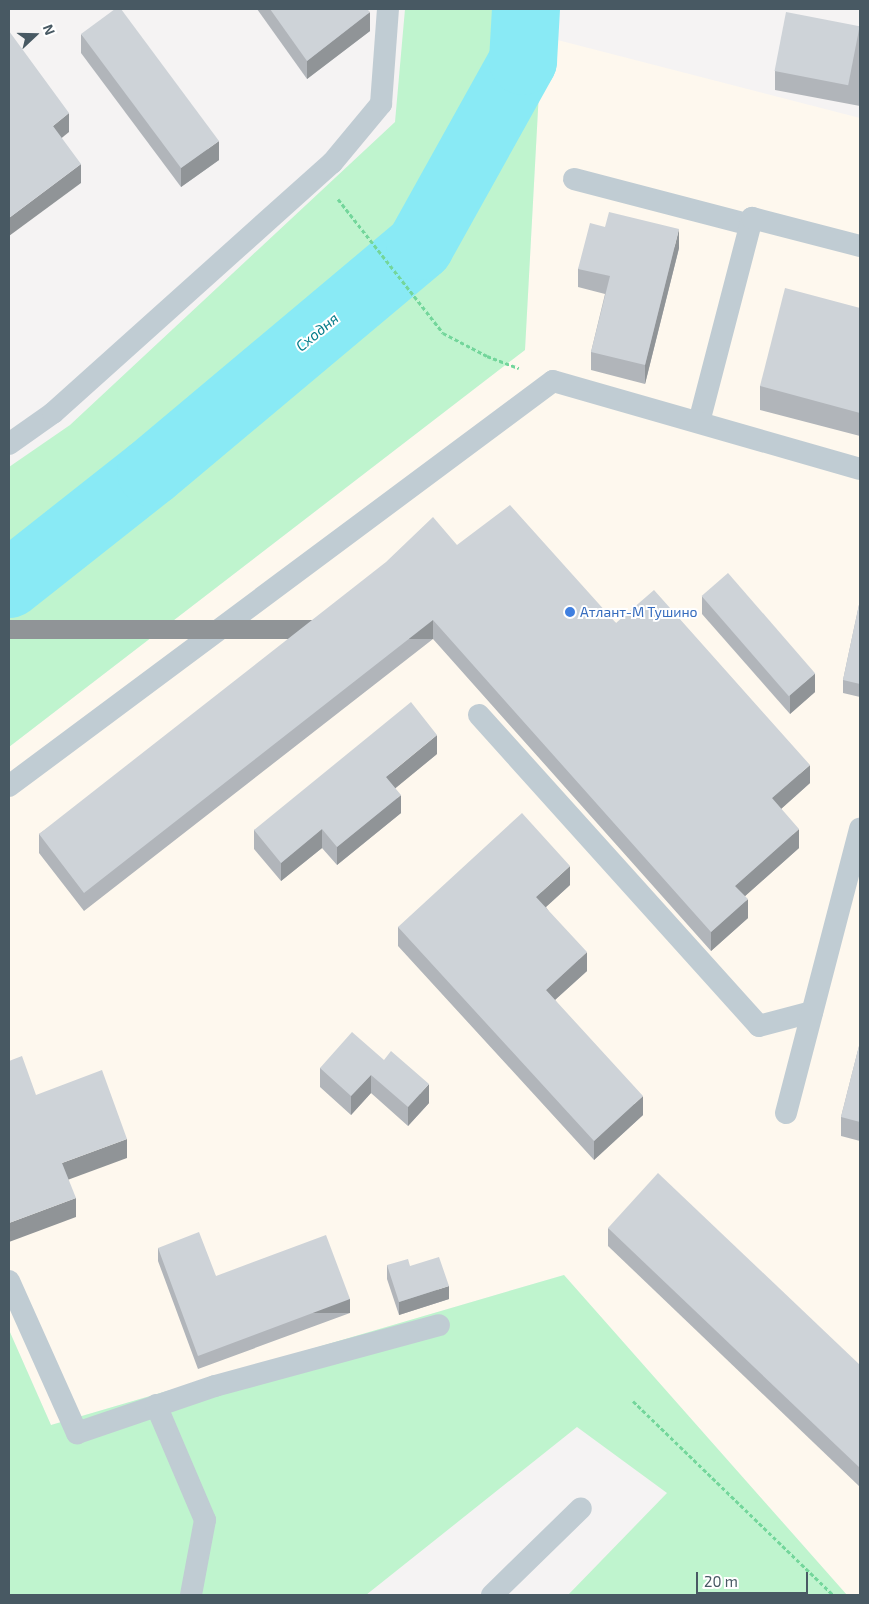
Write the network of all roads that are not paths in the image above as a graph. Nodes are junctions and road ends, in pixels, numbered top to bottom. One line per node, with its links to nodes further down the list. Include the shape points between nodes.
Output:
1 (388, 9): 6 (lane, via 382,104 332,163 53,413)
2 (574, 179): 3 (lane)
3 (750, 225): 4 (lane, via 752,218); 5 (lane)
4 (860, 246)
5 (699, 422): 7 (lane); 9 (lane, via 553,381)
6 (9, 444)
7 (860, 469)
8 (479, 715): 11 (lane, via 759,1026)
9 (9, 786)
10 (860, 828): 11 (lane)
11 (812, 1012): 12 (lane)
12 (786, 1113)
13 (9, 1281): 15 (lane, via 77,1432)
14 (439, 1326): 15 (lane)
15 (156, 1405): 17 (lane, via 205,1520)
16 (581, 1508): 18 (lane)
17 (191, 1595)
18 (492, 1595)

